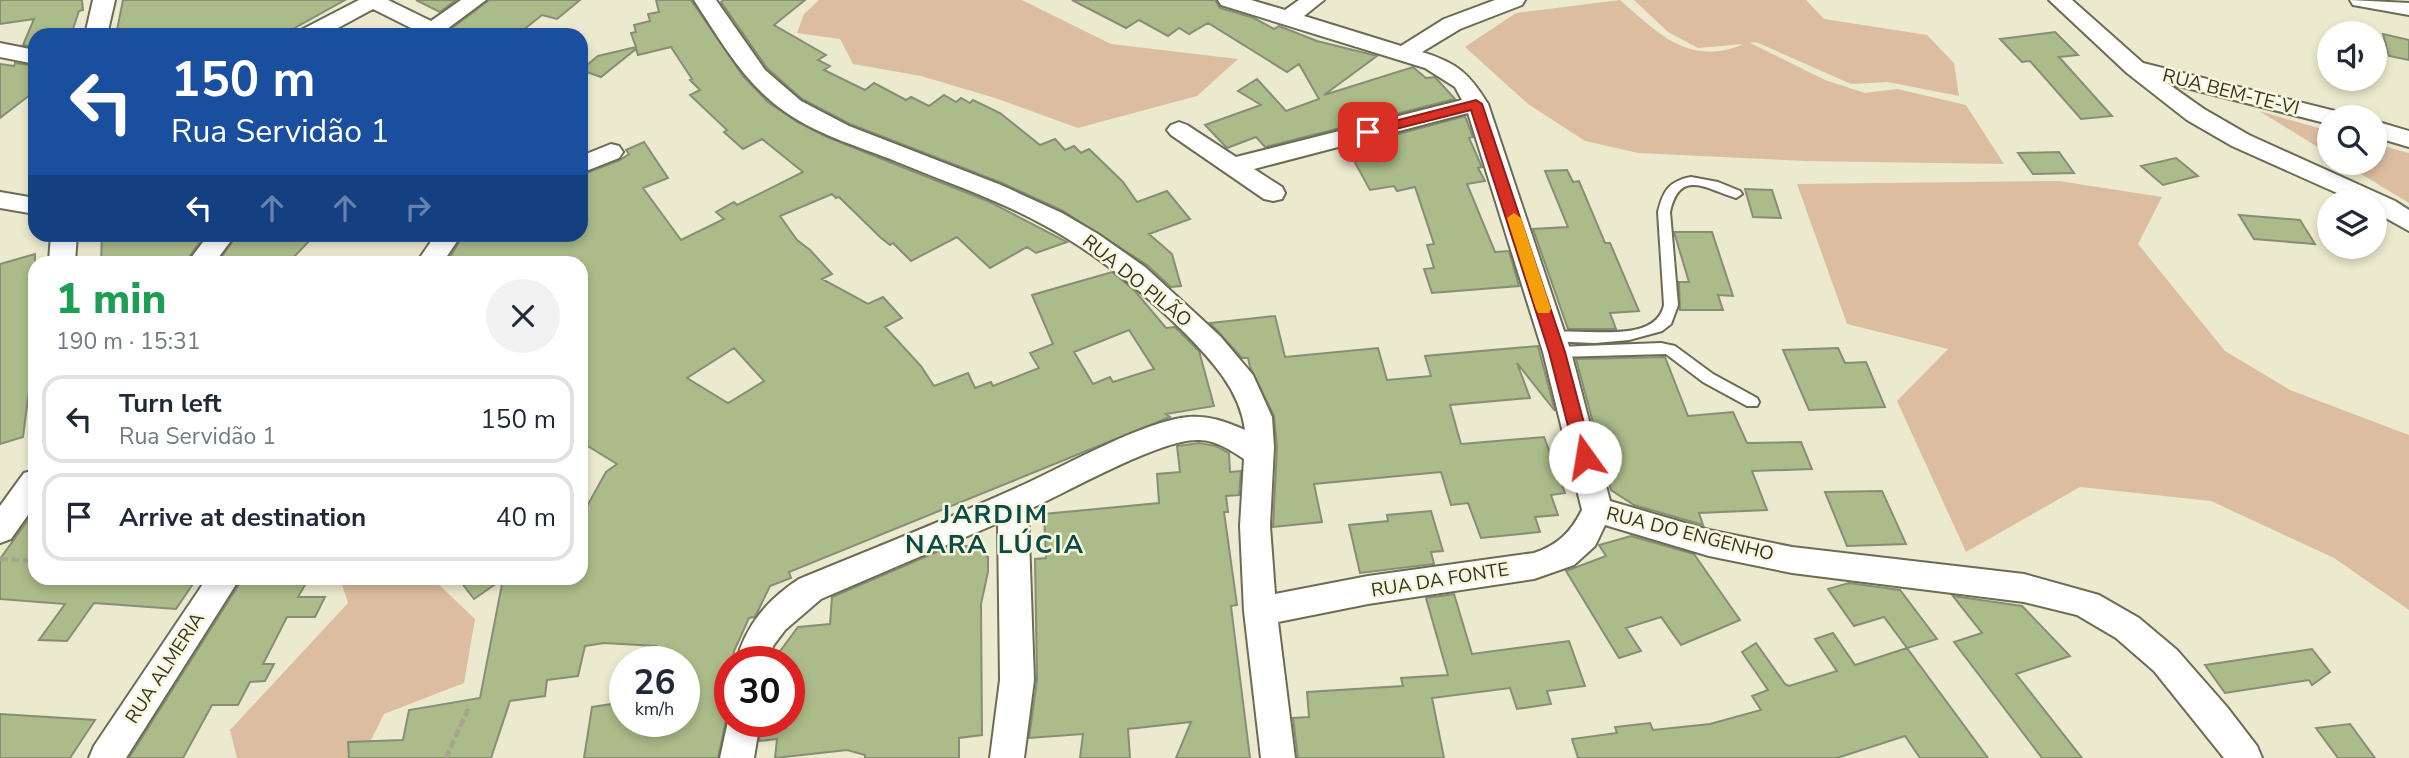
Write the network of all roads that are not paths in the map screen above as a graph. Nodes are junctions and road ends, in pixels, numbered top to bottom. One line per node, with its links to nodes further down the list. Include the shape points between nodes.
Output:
1 (104, 0): 12 (street)
2 (475, 0): 15 (street)
3 (705, 0): 35 (street, RUA DO PILÃO, via 753,69 780,97 818,120 1022,204 1073,230 1128,269 1213,344 1245,387 1259,425)
4 (1229, 0): 11 (street, RUA DO ENGENHO)
5 (1312, 0): 11 (street)
6 (1514, 0): 17 (street, via 1452,24)
7 (2060, 0): 19 (street)
8 (2361, 0): 10 (street)
9 (374, 1): 13 (street); 14 (street)
10 (2409, 9)
11 (1287, 19): 17 (street, RUA DO ENGENHO)
12 (98, 28)
13 (322, 28)
14 (421, 28)
15 (434, 28)
16 (0, 50): 18 (street)
17 (1405, 53): 20 (street, RUA DO ENGENHO, via 1452,73)
18 (28, 56)
19 (2131, 67): 21 (street, RUA BEM-TE-VI); 32 (street, via 2219,129 2345,184)
20 (1476, 104): 27 (street); 33 (street, RUA DO ENGENHO)
21 (2317, 114)
22 (1179, 130): 27 (street)
23 (2387, 133): 24 (street)
24 (2409, 139)
25 (611, 152): 26 (street)
26 (588, 162)
27 (1233, 166): 28 (street)
28 (1273, 193)
29 (1736, 194): 33 (lane, via 1694,181 1671,188 1666,197 1668,319 1635,333)
30 (0, 200): 31 (street)
31 (28, 205)
32 (2409, 222)
33 (1555, 344): 34 (lane, via 1670,350 1707,378); 38 (street, RUA DO ENGENHO)
34 (1752, 402)
35 (1257, 452): 37 (street, via 1225,432 1201,426 1181,428); 41 (street, RUA DO PILÃO)
36 (28, 492): 39 (street)
37 (1013, 503): 42 (street, via 810,589 787,604); 46 (street, via 1017,680)
38 (1597, 510): 41 (street, RUA DA FONTE, via 1584,537 1563,556 1534,566); 48 (street, RUA DO ENGENHO, via 1709,543 1792,560 2061,596 2094,609 2141,638 2191,687)
39 (0, 530)
40 (219, 585): 44 (street, RUA ALMERIA)
41 (1260, 611): 47 (street, RUA DO PILÃO)
42 (755, 646)
43 (740, 737): 45 (street)
44 (106, 758)
45 (737, 758)
46 (1007, 758)
47 (1278, 758)
48 (2245, 758)

